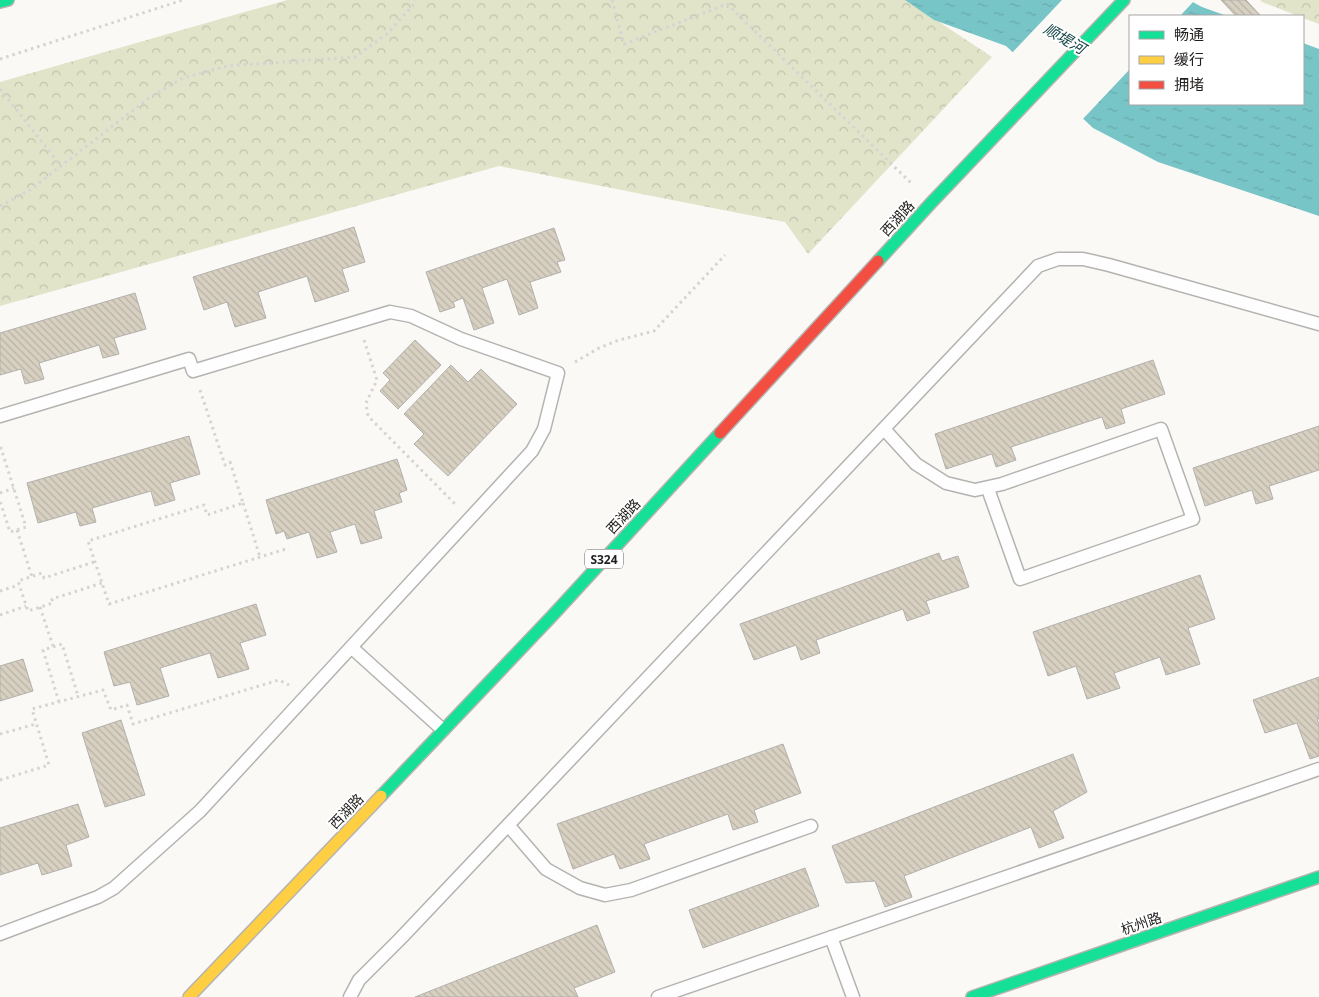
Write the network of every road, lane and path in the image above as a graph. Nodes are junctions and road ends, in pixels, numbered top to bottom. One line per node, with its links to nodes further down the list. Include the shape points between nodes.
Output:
1 (8, 0): 6 (main road)
2 (183, 0): 7 (path)
3 (415, 0): 9 (path, via 388,33 355,56 227,66 183,78 148,98)
4 (612, 0): 10 (path, via 624,44 727,4)
5 (1124, 0): 10 (main road, 西湖路 / S324)
6 (0, 2)
7 (0, 59)
8 (0, 89): 9 (path)
9 (61, 166): 11 (path, via 30,190)
10 (931, 202): 43 (main road, 西湖路 / S324, via 553,615)
11 (0, 206)
12 (725, 255): 16 (path, via 654,331 599,348)
13 (358, 322): 15 (lane); 16 (lane, via 390,312 411,316 461,339); 25 (path, via 377,380 366,403 368,416)
14 (1319, 324): 18 (lane, via 1109,265 1083,259 1058,259 1038,266)
15 (193, 371): 17 (lane, via 189,358); 24 (path, via 225,465 230,462)
16 (558, 373): 25 (lane, via 544,429 532,451)
17 (0, 416)
18 (884, 429): 21 (lane, via 916,464 946,483 975,490 1002,484 1161,429 1193,519 1020,579); 47 (lane)
19 (0, 448): 20 (path)
20 (14, 488): 22 (path); 26 (path, via 26,528)
21 (988, 489)
22 (0, 493)
23 (0, 501): 26 (path, via 10,532)
24 (243, 503): 28 (path); 29 (path, via 207,515 204,505 88,541)
25 (469, 519): 38 (lane)
26 (17, 530): 30 (path)
27 (289, 548): 28 (path)
28 (260, 557): 31 (path, via 109,604)
29 (94, 562): 30 (path, via 44,578 42,573); 31 (path)
30 (32, 576): 32 (path, via 18,581)
31 (102, 583): 35 (path, via 52,599 53,603)
32 (19, 585): 33 (path); 34 (path)
33 (0, 591)
34 (26, 606): 35 (path, via 28,611); 36 (path)
35 (40, 607): 37 (path)
36 (0, 614)
37 (53, 646): 40 (path, via 62,644); 41 (path, via 43,650)
38 (351, 646): 39 (lane); 43 (lane)
39 (306, 695): 40 (path, via 279,680 133,724 127,705 111,710 103,690); 50 (lane, via 200,811 114,888 98,898)
40 (78, 696): 41 (path)
41 (58, 702): 42 (path, via 32,709)
42 (36, 724): 44 (path); 46 (path, via 49,765)
43 (443, 730): 52 (main road, 西湖路 / S324)
44 (0, 734)
45 (1319, 770): 51 (lane)
46 (0, 780)
47 (508, 825): 48 (lane, via 546,869 580,888 605,895 631,890); 53 (lane, via 359,980)
48 (811, 826)
49 (1319, 878): 56 (main road, 杭州路)
50 (0, 934)
51 (831, 937): 54 (lane); 55 (lane)
52 (189, 997)
53 (350, 997)
54 (658, 997)
55 (853, 997)
56 (972, 997)

